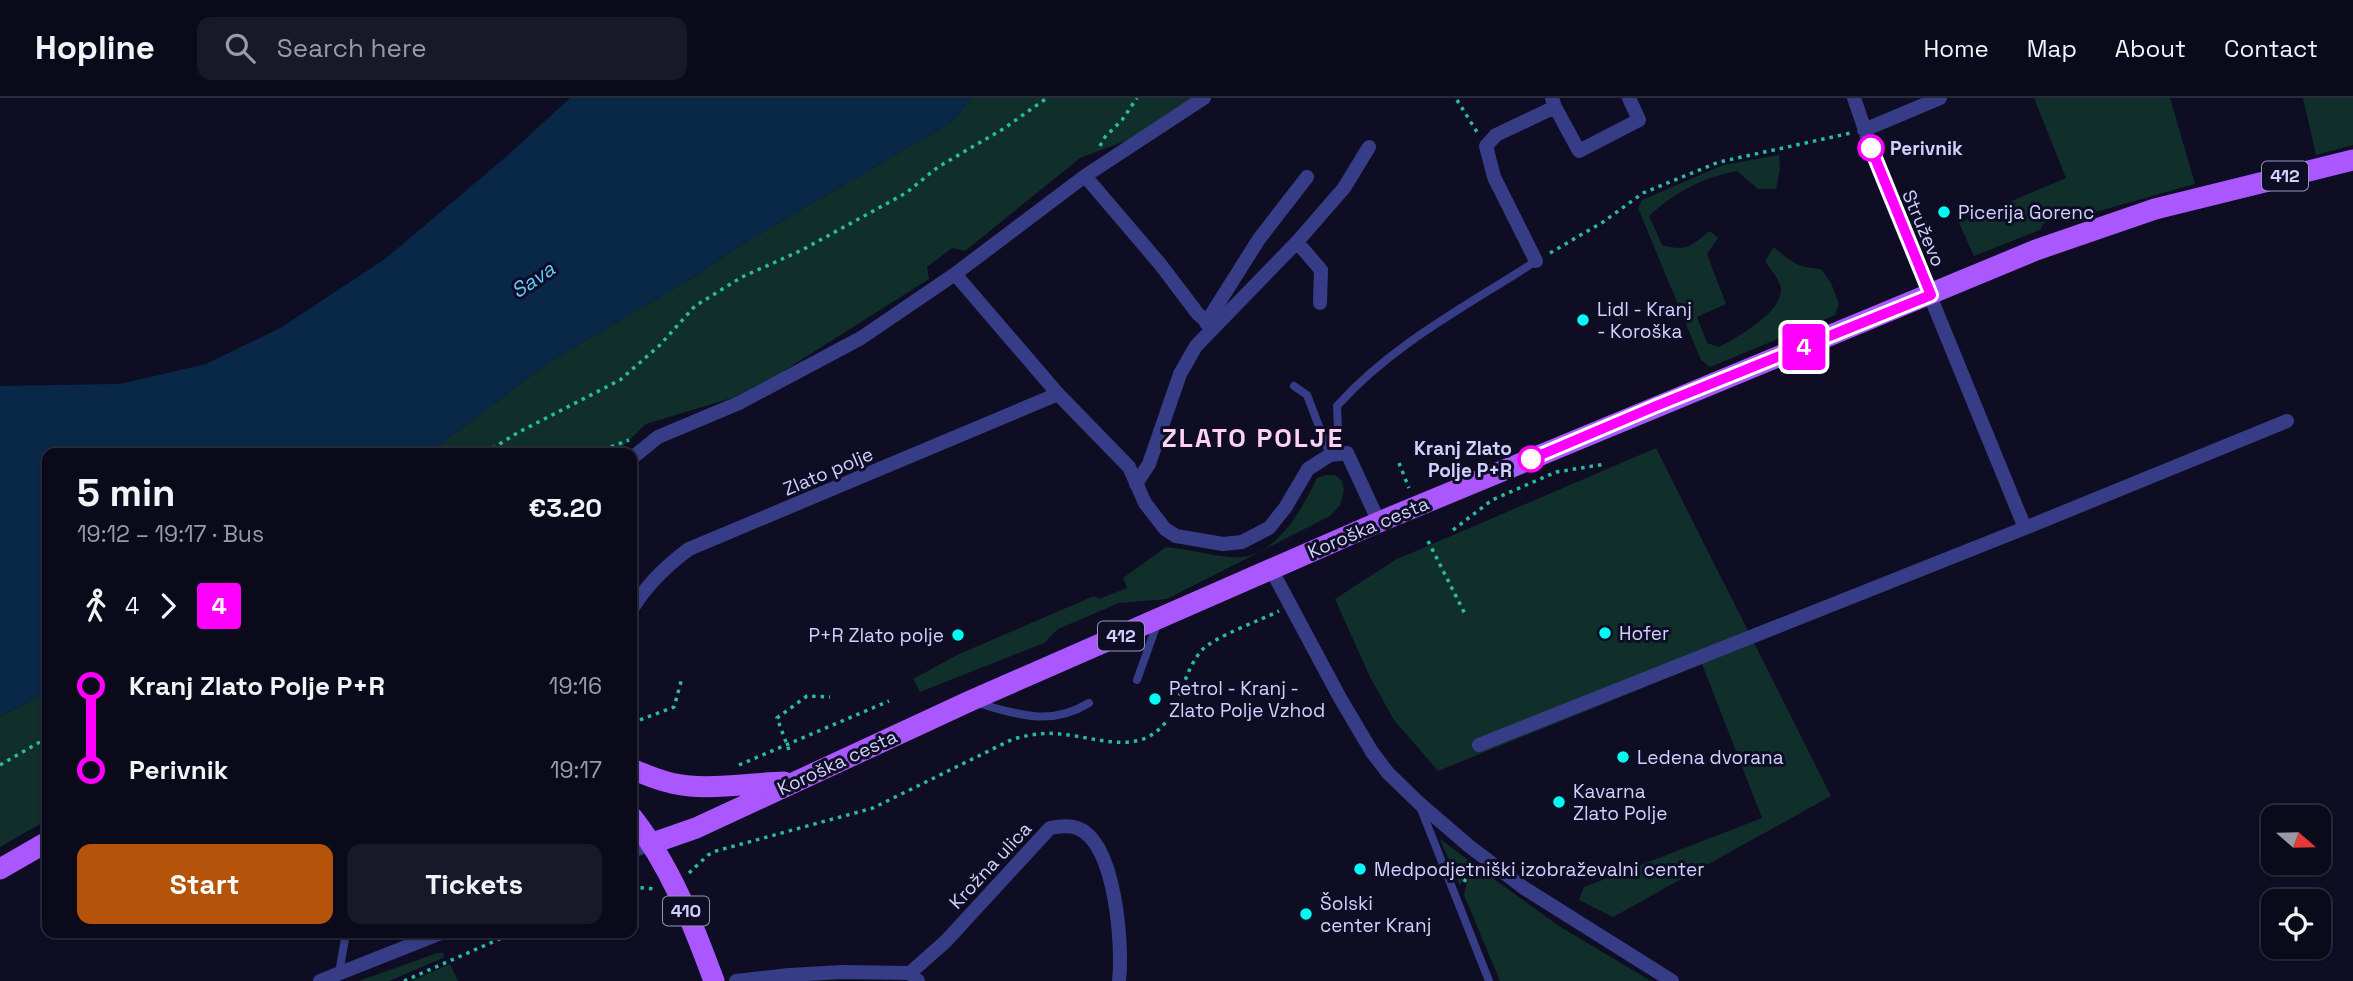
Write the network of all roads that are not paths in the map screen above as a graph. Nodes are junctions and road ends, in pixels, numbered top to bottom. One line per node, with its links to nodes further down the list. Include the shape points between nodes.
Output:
1 (1204, 98): 9 (street)
2 (1629, 98): 5 (street, via 1639,120 1579,151)
3 (1854, 98): 6 (street, Struževo)
4 (1940, 98): 6 (street)
5 (1554, 102): 12 (street, via 1496,135 1486,146 1493,177)
6 (1864, 130): 14 (street, Struževo)
7 (1369, 147): 11 (street, via 1344,188)
8 (2353, 160): 14 (main road, 412, via 2118,221)
9 (1084, 176): 13 (street); 16 (street)
10 (1307, 177): 16 (street, via 1259,239)
11 (1297, 242): 15 (street, via 1321,270); 16 (street, via 1243,300)
12 (1536, 261): 20 (lane, via 1380,362 1337,406)
13 (955, 274): 18 (street); 21 (street, via 860,338 740,403 658,436)
14 (1931, 295): 24 (main road, Koroška cesta / 412); 25 (street, Struževo)
15 (1320, 303)
16 (1209, 325): 23 (street, via 1180,374 1149,464)
17 (1294, 386): 22 (lane, via 1307,395)
18 (1058, 394): 23 (street, via 1129,467); 27 (street, Zlato polje, via 690,550 652,580)
19 (2287, 421): 25 (street)
20 (1338, 428)
21 (637, 454)
22 (1330, 455): 23 (street, via 1308,469 1269,528 1242,542 1223,544 1176,536 1158,521); 24 (street, via 1347,453)
23 (1136, 484)
24 (1379, 522): 26 (main road, Koroška cesta / 412)
25 (2025, 528): 32 (street)
26 (1271, 569): 28 (main road, Koroška cesta / 412); 35 (street, via 1372,752)
27 (637, 602)
28 (1158, 620): 29 (lane); 30 (main road, Koroška cesta / 412)
29 (1138, 680)
30 (970, 701): 31 (lane, via 1023,716 1050,718); 34 (main road, Koroška cesta / 412)
31 (1089, 703)
32 (1479, 745)
33 (637, 771): 34 (main road, 412, via 654,779 715,788)
34 (794, 782): 37 (main road, Koroška cesta / 412)
35 (1419, 803): 49 (lane); 50 (street, via 1546,902)
36 (637, 823): 37 (main road)
37 (653, 843): 39 (street, Koroška cesta); 46 (main road, 410)
38 (42, 845): 40 (main road)
39 (637, 849)
40 (0, 869)
41 (345, 938): 43 (lane)
42 (428, 938): 43 (street)
43 (339, 973): 45 (street)
44 (914, 977): 47 (street, Krožna ulica, via 843,972); 48 (street, Krožna ulica, via 1050,828 1064,825 1080,829 1093,842 1110,871 1119,929)
45 (320, 981)
46 (714, 981)
47 (736, 981)
48 (1119, 981)
49 (1489, 981)
50 (1672, 981)

